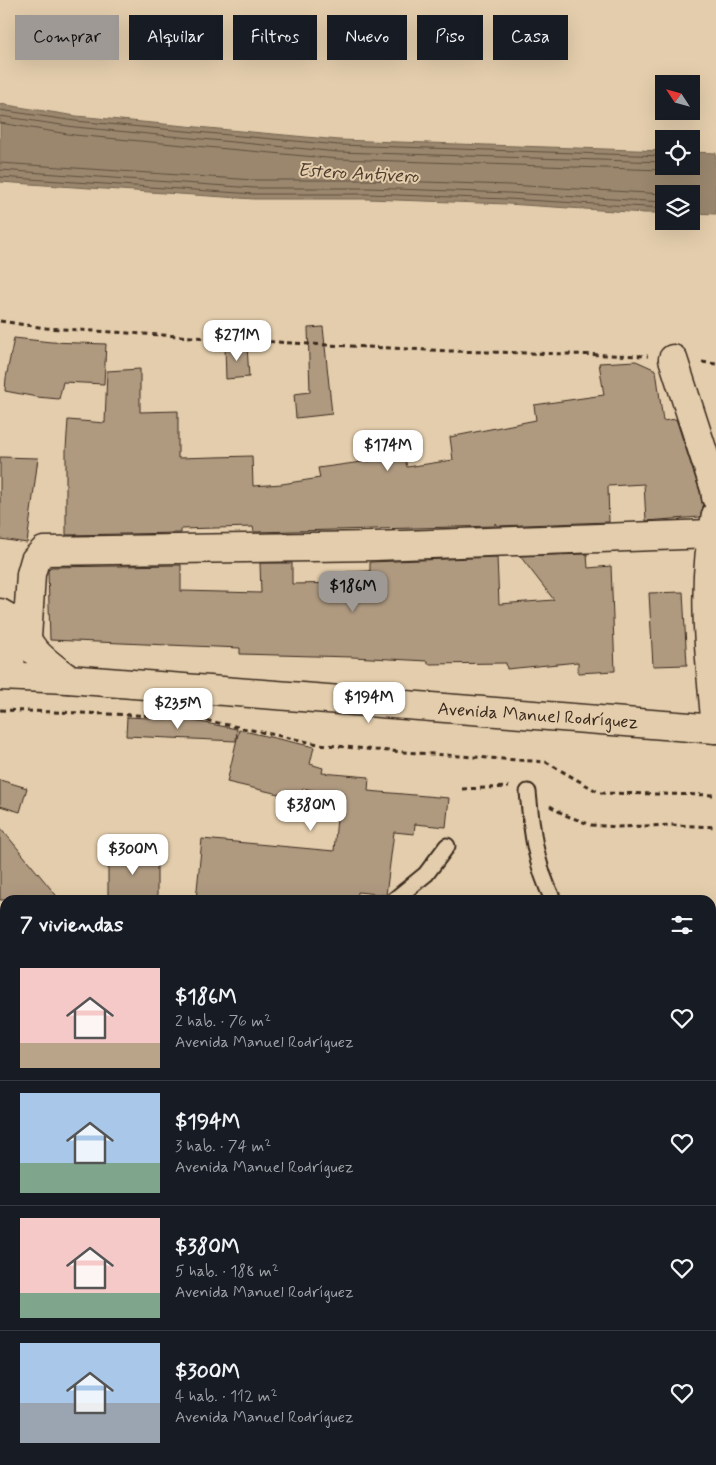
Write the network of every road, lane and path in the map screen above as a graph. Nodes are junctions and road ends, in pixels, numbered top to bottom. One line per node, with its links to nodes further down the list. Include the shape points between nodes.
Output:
1 (0, 321): 2 (path, via 46,328 299,343)
2 (673, 359): 3 (path); 4 (street)
3 (716, 364)
4 (716, 497)
5 (714, 525): 6 (street); 9 (street, via 375,546 44,552 35,560 31,574)
6 (712, 573): 13 (street, via 706,611)
7 (0, 613): 9 (street, via 21,627)
8 (0, 626): 10 (street, via 8,639 11,658)
9 (26, 638): 11 (street)
10 (5, 676): 11 (street, Avenida Manuel Rodríguez)
11 (68, 679): 13 (street, Avenida Manuel Rodríguez)
12 (0, 710): 16 (path, via 190,717 318,744 546,762 600,793)
13 (716, 729)
14 (462, 789): 15 (path, via 521,787)
15 (528, 792): 17 (path, via 565,815 591,825); 20 (lane, via 532,835 542,879)
16 (716, 795)
17 (716, 827)
18 (447, 846): 19 (lane, via 426,874)
19 (400, 895)
20 (550, 895)

